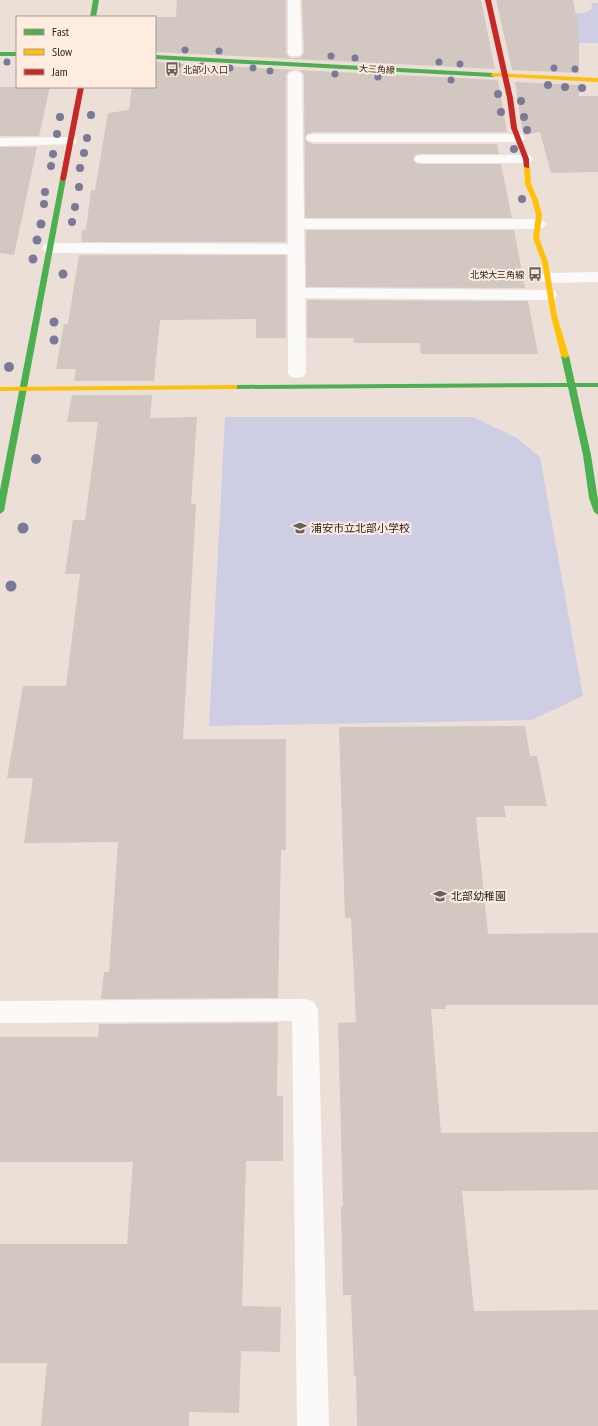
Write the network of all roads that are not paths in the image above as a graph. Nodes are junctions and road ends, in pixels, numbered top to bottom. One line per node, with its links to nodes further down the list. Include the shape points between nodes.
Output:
1 (96, 0): 4 (street)
2 (294, 0): 5 (street)
3 (488, 0): 10 (street)
4 (93, 16)
5 (295, 53)
6 (0, 54): 7 (street)
7 (16, 54)
8 (156, 58): 10 (street, 大三角線)
9 (295, 74): 19 (street)
10 (505, 75): 11 (street, 大三角線); 14 (street)
11 (598, 80)
12 (81, 88): 15 (street)
13 (313, 138): 14 (street)
14 (518, 138): 18 (street)
15 (70, 141): 16 (street); 21 (street)
16 (0, 142)
17 (420, 159): 18 (street)
18 (526, 159): 20 (street, via 528,184 536,200 539,215)
19 (296, 224): 20 (street); 22 (street)
20 (538, 224): 24 (street, via 536,238 545,262)
21 (50, 248): 22 (street); 31 (street)
22 (296, 249): 25 (street)
23 (598, 277): 24 (street)
24 (547, 278): 26 (street)
25 (297, 293): 26 (street); 27 (street)
26 (549, 295): 28 (street)
27 (298, 373)
28 (571, 386): 29 (street); 31 (street); 34 (street, via 587,456 593,500)
29 (598, 386)
30 (0, 389): 31 (street)
31 (24, 389): 32 (street)
32 (1, 498): 33 (street)
33 (0, 511)
34 (598, 512)
35 (0, 1012): 36 (street, via 305,1010)
36 (313, 1426)

